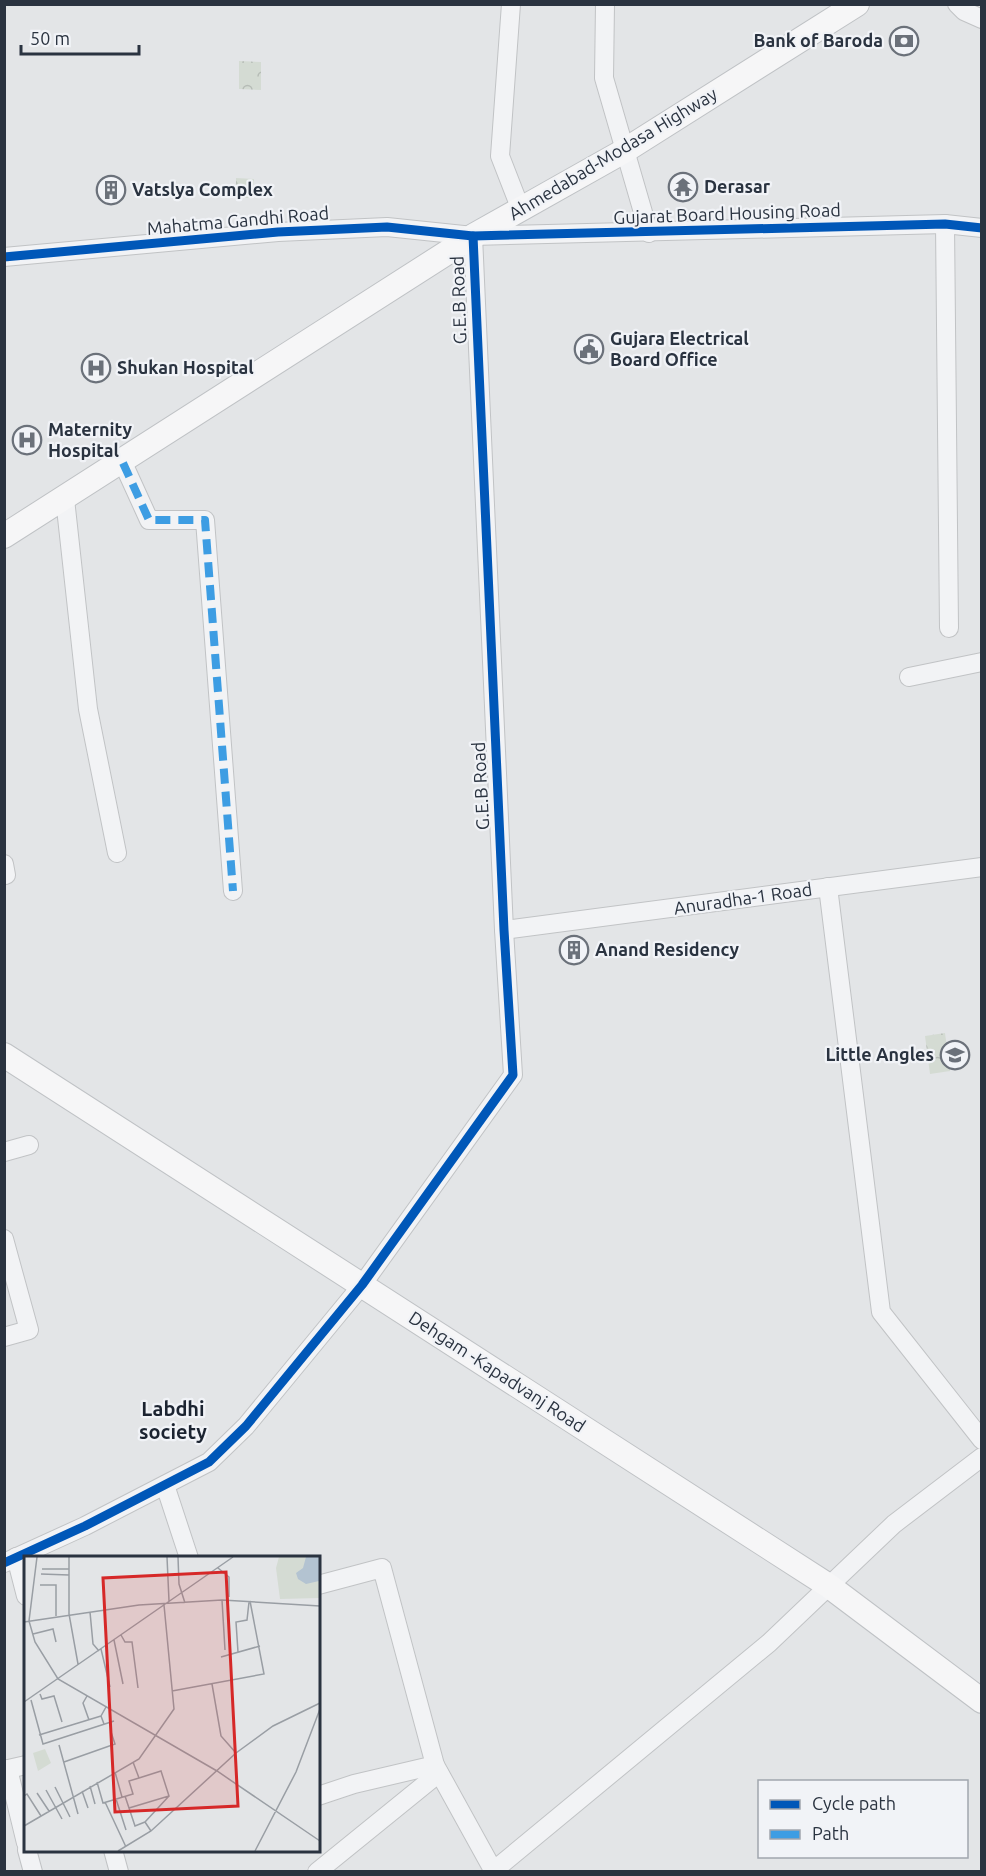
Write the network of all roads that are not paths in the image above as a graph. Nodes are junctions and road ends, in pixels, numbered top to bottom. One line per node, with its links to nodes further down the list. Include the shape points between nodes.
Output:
1 (511, 4): 7 (street, via 500,156)
2 (605, 4): 6 (street, via 604,78)
3 (857, 4): 6 (main road, Ahmedabad-Modasa Highway)
4 (957, 4): 5 (street)
5 (981, 19)
6 (624, 151): 7 (main road, Ahmedabad-Modasa Highway); 10 (street)
7 (521, 210): 11 (main road, Ahmedabad-Modasa Highway)
8 (945, 224): 9 (street, Gujarat Board Housing Road); 10 (street, Gujarat Board Housing Road); 16 (street)
9 (981, 228)
10 (649, 232): 11 (street, Gujarat Board Housing Road)
11 (473, 237): 12 (street, Mahatma Gandhi Road, via 387,227 278,232); 13 (main road, Ahmedabad-Modasa Highway); 23 (street, G.E.B Road)
12 (4, 257)
13 (123, 463): 14 (main road, Ahmedabad-Modasa Highway); 22 (street, via 149,520 205,520)
14 (65, 499): 15 (main road, Ahmedabad-Modasa Highway); 19 (street, via 88,709)
15 (4, 536)
16 (949, 628)
17 (981, 662): 18 (street)
18 (909, 677)
19 (117, 853)
20 (981, 867): 21 (street, Anuradha-1 Road)
21 (828, 887): 23 (street, Anuradha-1 Road); 30 (street, via 881,1312)
22 (233, 891)
23 (504, 930): 28 (street, G.E.B Road, via 513,1075)
24 (4, 1054): 28 (main road, Dehgam -Kapadvanj Road)
25 (29, 1145): 26 (street)
26 (4, 1152)
27 (4, 1239): 29 (street, via 29,1330)
28 (362, 1285): 32 (street, G.E.B Road, via 246,1426 209,1461); 36 (main road, Dehgam -Kapadvanj Road)
29 (4, 1337)
30 (981, 1440)
31 (981, 1457): 36 (street, via 894,1524)
32 (165, 1485): 33 (street); 34 (street, G.E.B Road)
33 (188, 1556)
34 (10, 1560): 37 (street)
35 (320, 1584): 40 (street, via 382,1568)
36 (829, 1586): 38 (main road, Dehgam -Kapadvanj Road); 45 (street, via 769,1643)
37 (24, 1592)
38 (981, 1701)
39 (13, 1768): 42 (street)
40 (437, 1769): 41 (street, via 354,1784); 45 (street); 48 (street)
41 (320, 1795)
42 (24, 1831)
43 (27, 1852): 46 (street)
44 (113, 1852): 47 (street)
45 (493, 1871)
46 (33, 1872)
47 (119, 1872)
48 (318, 1872)

